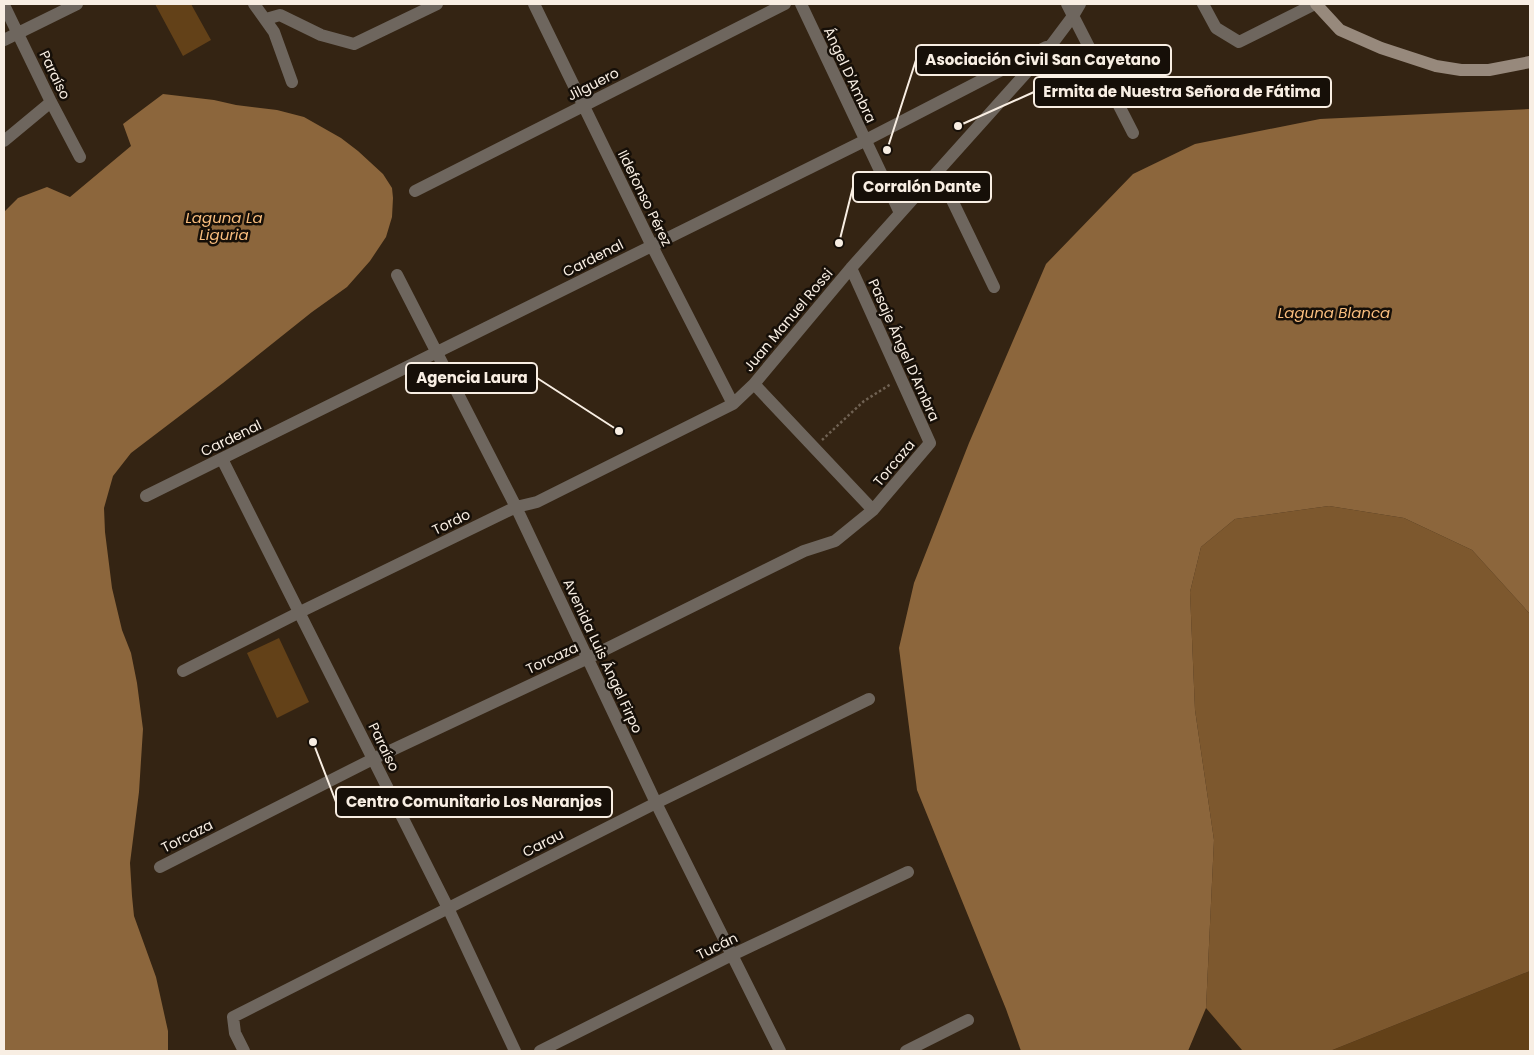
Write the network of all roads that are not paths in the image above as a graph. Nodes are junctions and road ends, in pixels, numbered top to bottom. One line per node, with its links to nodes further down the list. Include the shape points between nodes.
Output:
1 (77, 4): 15 (street)
2 (254, 4): 14 (street)
3 (437, 4): 12 (street, via 354,44 322,35)
4 (534, 4): 21 (street, Ildefonso Pérez)
5 (785, 4): 21 (street, Jilguero)
6 (800, 4): 24 (street, Ángel D'Ambra)
7 (1067, 4): 13 (street)
8 (1080, 4): 13 (street, Juan Manuel Rossi)
9 (1203, 4): 10 (street, via 1216,28 1239,42)
10 (1316, 4): 18 (street, via 1340,30 1436,66 1489,70)
11 (4, 5): 15 (street, Paraíso)
12 (277, 9): 14 (street)
13 (1073, 16): 17 (street, Juan Manuel Rossi); 22 (street)
14 (266, 20): 19 (street, via 274,32)
15 (18, 33): 16 (street); 20 (street, Paraíso)
16 (4, 40)
17 (1052, 44): 24 (street, Cardenal); 26 (street, Juan Manuel Rossi)
18 (1530, 62)
19 (292, 82)
20 (51, 102): 23 (street); 25 (street, Paraíso)
21 (584, 106): 27 (street, Jilguero); 29 (street, Ildefonso Pérez)
22 (1132, 134)
23 (4, 141)
24 (864, 141): 28 (street, Ángel D'Ambra); 29 (street, Cardenal)
25 (80, 158)
26 (938, 171): 28 (street, Juan Manuel Rossi); 32 (street)
27 (415, 191)
28 (900, 213): 30 (street, Juan Manuel Rossi)
29 (652, 246): 33 (street, Cardenal); 35 (street, Ildefonso Pérez)
30 (851, 268): 34 (street, Juan Manuel Rossi); 36 (street, Pasaje Ángel D'Ambra)
31 (397, 275): 33 (street, Avenida Luis Ángel Firpo)
32 (994, 287)
33 (437, 354): 37 (street, Cardenal); 39 (street, Avenida Luis Ángel Firpo)
34 (754, 384): 35 (street, Juan Manuel Rossi); 40 (street)
35 (733, 404): 39 (street, Tordo, via 537,502)
36 (930, 443): 40 (street, Torcaza)
37 (222, 459): 38 (street, Cardenal); 41 (street, Paraíso)
38 (146, 496)
39 (516, 507): 41 (street, Tordo); 42 (street, Avenida Luis Ángel Firpo)
40 (873, 510): 42 (street, Torcaza, via 835,541 804,551)
41 (300, 612): 43 (street, Tordo); 45 (street, Paraíso)
42 (588, 658): 45 (street, Torcaza); 46 (street, Avenida Luis Ángel Firpo)
43 (184, 671)
44 (869, 699): 46 (street, Carau)
45 (373, 760): 47 (street, Torcaza); 49 (street, Paraíso)
46 (656, 803): 49 (street, Carau); 50 (street, Avenida Luis Ángel Firpo)
47 (160, 867)
48 (908, 872): 50 (street, Tucán)
49 (448, 908): 52 (street, Carau, via 233,1017 235,1033); 53 (street, Paraíso)
50 (732, 955): 54 (street, Tucán); 55 (street, Avenida Luis Ángel Firpo)
51 (968, 1020): 56 (street)
52 (244, 1051)
53 (515, 1051)
54 (540, 1051)
55 (780, 1051)
56 (906, 1051)

